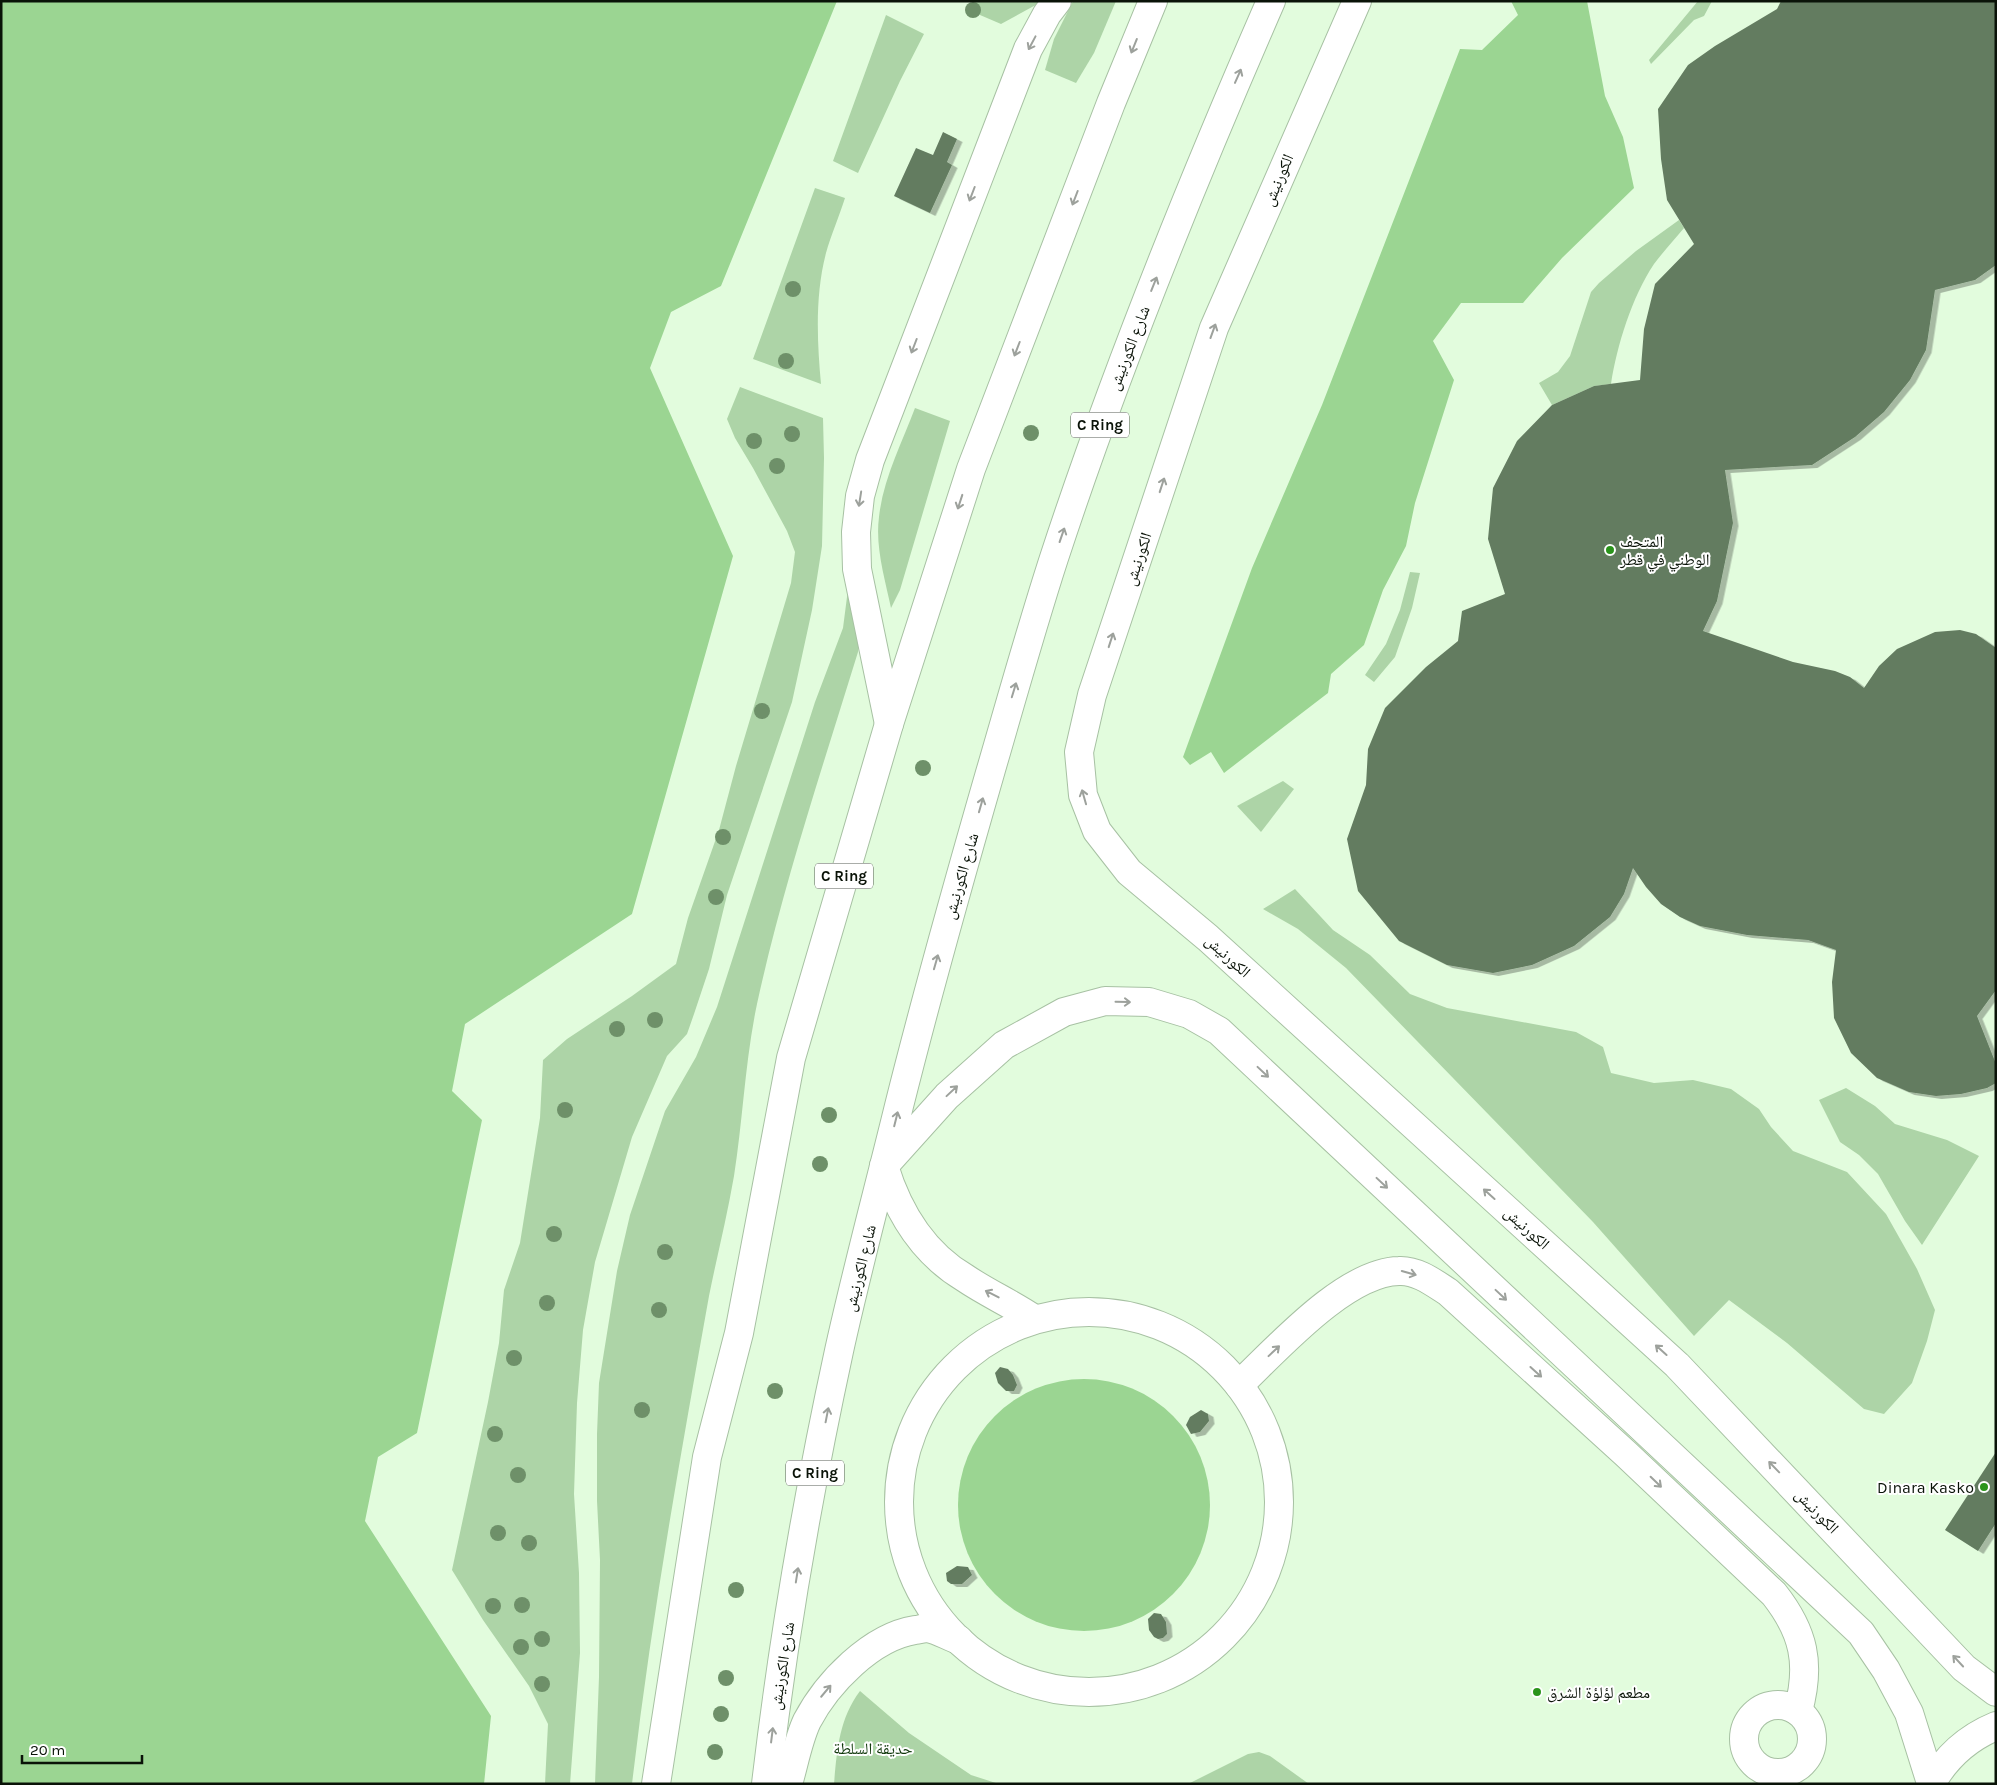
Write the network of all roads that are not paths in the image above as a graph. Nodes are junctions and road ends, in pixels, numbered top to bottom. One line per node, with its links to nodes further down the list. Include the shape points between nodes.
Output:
1 (1056, 1): 5 (main road, one-way to 5, via 1028,49 870,460 860,496 856,532 857,569)
2 (1153, 1): 5 (main road, C Ring, one-way to 5, via 971,469)
3 (1270, 1): 6 (main road, شارع الكورنيش / C Ring, one-way to 3, via 932,977 1052,563 1131,342 1218,120)
4 (1356, 1): 10 (main road, الكورنيش, one-way to 4, via 1964,1668 1677,1365 1208,938 1129,872 1097,831 1083,795 1079,752 1092,695 1214,328)
5 (889, 724): 15 (main road, C Ring, via 791,1058 739,1333 707,1457)
6 (884, 1166): 7 (main road, one-way to 6, via 963,1278 926,1246 893,1194); 14 (main road, one-way to 14, via 947,1096 1004,1045 1064,1012 1105,1002 1149,1002 1189,1014 1219,1031 1861,1633 1886,1670 1908,1713); 16 (main road, شارع الكورنيش / C Ring, one-way to 6, via 803,1536 840,1350)
7 (1034, 1318): 8 (main road, via 1073,1311 1113,1312 1152,1322 1188,1339); 9 (main road, via 989,1339 950,1371 921,1411 904,1457 899,1507 907,1556 928,1602)
8 (1239, 1385): 9 (main road, via 1258,1414 1269,1442 1277,1471 1279,1518 1270,1564 1249,1606 1218,1642 1180,1670 1135,1687 1089,1692 1042,1686 998,1668); 11 (main road, one-way to 11, via 1312,1316 1370,1276 1401,1271 1423,1277 1448,1292 1774,1594 1797,1629 1803,1649 1804,1690)
9 (959, 1640): 17 (main road, one-way to 9, via 806,1723 819,1700 869,1651 903,1632 927,1628)
10 (1996, 1692)
11 (1798, 1711): 13 (main road, via 1812,1731 1812,1744 1808,1756); 13 (main road, via 1786,1705 1761,1708 1746,1728 1744,1740 1746,1753 1754,1763 1764,1770)
12 (1996, 1726): 14 (main road, via 1962,1744)
13 (1791, 1778)
14 (1931, 1783)
15 (656, 1784)
16 (766, 1784)
17 (788, 1784)

